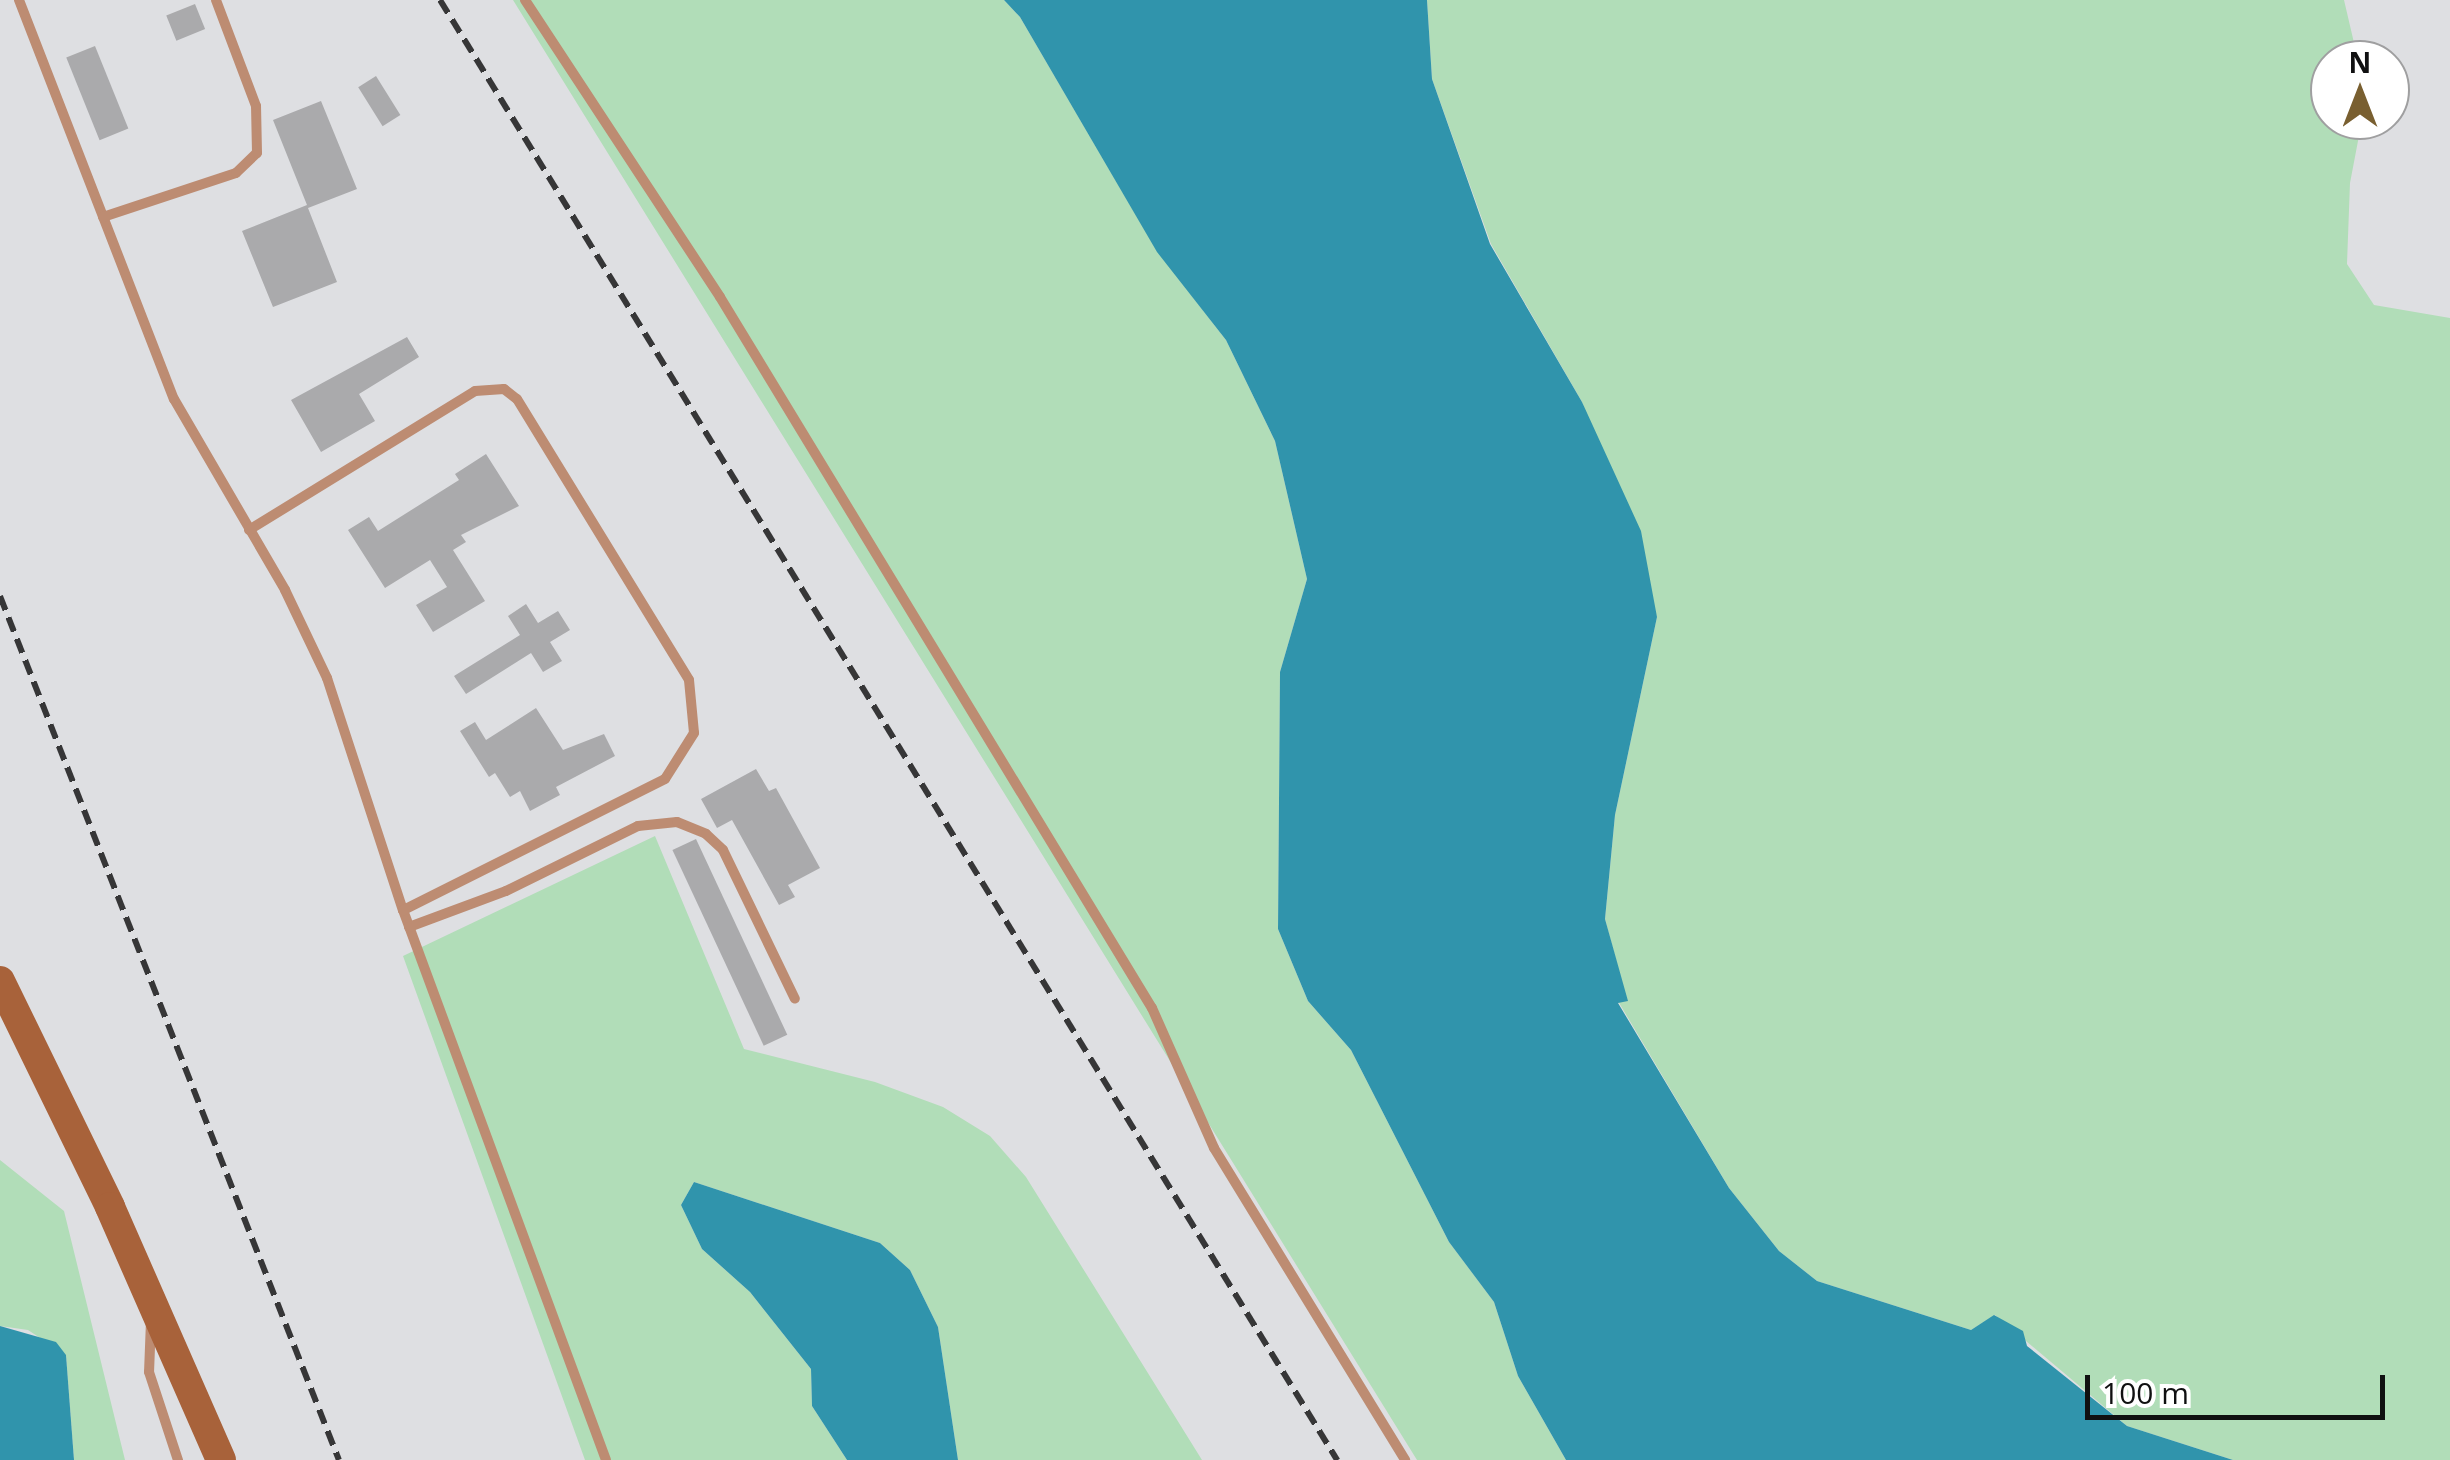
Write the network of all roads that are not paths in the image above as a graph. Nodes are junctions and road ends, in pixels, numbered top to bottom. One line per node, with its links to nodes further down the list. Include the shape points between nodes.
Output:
1 (19, 0): 4 (lane)
2 (216, 0): 4 (lane, via 256,106 256,154 236,174)
3 (525, 0): 14 (lane, via 720,297 1152,1008 1214,1148)
4 (102, 217): 5 (lane, via 174,399)
5 (249, 530): 6 (lane, via 327,678); 6 (lane, via 476,391 504,389 518,400 689,680 694,733 664,779)
6 (403, 910): 7 (lane)
7 (409, 927): 9 (lane, via 506,891 638,826 677,822 699,829 723,850); 13 (lane)
8 (0, 982): 10 (street)
9 (795, 1000)
10 (153, 1311): 11 (lane, via 149,1372); 12 (street)
11 (178, 1460)
12 (221, 1460)
13 (606, 1460)
14 (1406, 1460)

